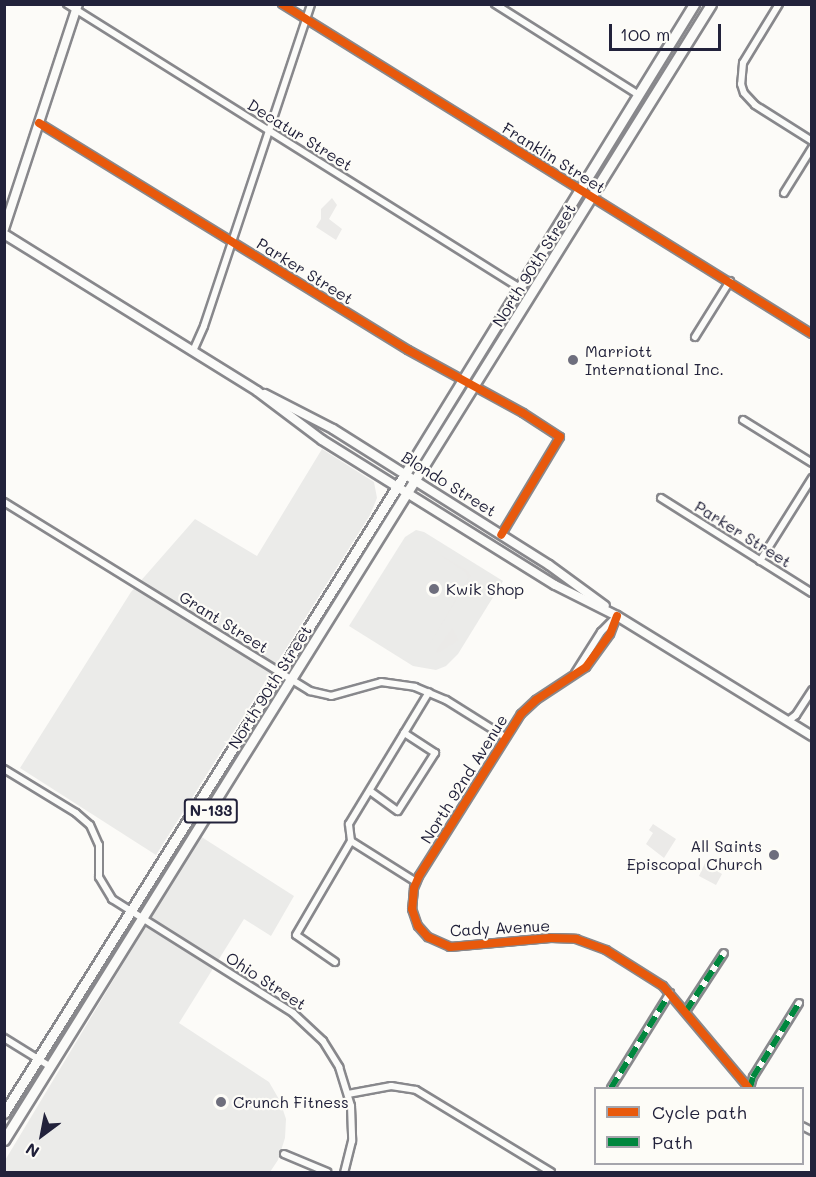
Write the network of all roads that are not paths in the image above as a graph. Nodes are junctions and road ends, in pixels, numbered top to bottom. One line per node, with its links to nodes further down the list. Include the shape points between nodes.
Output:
1 (67, 4): 8 (street, Decatur Street)
2 (282, 4): 9 (street, Franklin Street)
3 (311, 4): 9 (street)
4 (495, 4): 10 (street)
5 (694, 4): 10 (main road, North 90th Street / N-133)
6 (779, 4): 13 (street, via 741,69 744,93 756,107)
7 (710, 5): 17 (main road, North 90th Street / N-133)
8 (77, 7): 11 (street); 12 (street, Decatur Street)
9 (306, 19): 12 (street); 15 (street, Franklin Street)
10 (639, 94): 15 (main road, North 90th Street / N-133)
11 (39, 123): 18 (street); 19 (street, Parker Street)
12 (268, 130): 19 (street); 21 (street, Decatur Street)
13 (812, 141)
14 (812, 148): 16 (street)
15 (580, 190): 17 (street, Franklin Street); 21 (main road, North 90th Street / N-133)
16 (784, 192)
17 (591, 198): 20 (street, Franklin Street); 26 (main road, North 90th Street / N-133)
18 (4, 231): 24 (main road, Blondo Street)
19 (232, 241): 24 (street); 25 (street, Parker Street)
20 (730, 281): 22 (street, Franklin Street); 23 (street)
21 (520, 288): 25 (main road, North 90th Street / N-133)
22 (812, 334)
23 (695, 337)
24 (193, 351): 27 (main road, Blondo Street)
25 (462, 380): 26 (street, Parker Street); 30 (main road, North 90th Street / N-133)
26 (474, 387): 32 (main road, North 90th Street / N-133); 37 (street, Parker Street, via 560,437)
27 (257, 391): 30 (main road, Blondo Street, via 306,413); 33 (main road, Blondo Street, via 300,426)
28 (743, 420): 29 (street)
29 (812, 463)
30 (405, 474): 32 (main road, Blondo Street); 33 (main road, North 90th Street / N-133)
31 (812, 478): 38 (street)
32 (416, 482): 34 (main road, North 90th Street / N-133); 37 (main road, Blondo Street)
33 (397, 486): 34 (main road, Blondo Street); 41 (main road, North 90th Street / N-133)
34 (409, 494): 40 (main road, Blondo Street, via 555,585); 42 (main road, North 90th Street / N-133)
35 (661, 498): 38 (street, Parker Street)
36 (4, 502): 41 (street, Grant Street)
37 (501, 535): 40 (main road, Blondo Street)
38 (760, 561): 39 (street, Parker Street)
39 (812, 593)
40 (617, 616): 45 (main road, Blondo Street); 48 (street, North 92nd Avenue, via 573,676 527,707)
41 (280, 673): 42 (street, Grant Street); 53 (main road, North 90th Street / N-133)
42 (292, 681): 44 (street, Grant Street, via 327,696 384,682); 54 (main road, North 90th Street / N-133)
43 (812, 690): 45 (street)
44 (429, 692): 46 (street); 48 (street, Grant Street)
45 (788, 721): 47 (main road, Blondo Street)
46 (404, 733): 50 (street); 50 (street, via 435,753 398,811)
47 (812, 736)
48 (505, 737): 52 (street, North 92nd Avenue)
49 (4, 769): 53 (street, Ohio Street, via 87,822 99,845 103,887)
50 (370, 791): 51 (street, via 349,824)
51 (351, 841): 52 (street); 56 (street, via 296,934)
52 (415, 885): 57 (street, Cady Avenue, via 415,920 428,937 441,944 464,947 576,939 615,955)
53 (130, 911): 54 (street, Ohio Street); 61 (main road, North 90th Street / N-133)
54 (143, 919): 62 (main road, North 90th Street / N-133); 66 (street, Ohio Street, via 302,1019 329,1048)
55 (724, 953): 59 (street)
56 (335, 962)
57 (670, 993): 59 (street, Cady Avenue); 63 (street)
58 (799, 1003): 65 (street)
59 (686, 1011): 64 (street, Cady Avenue)
60 (4, 1038): 61 (street)
61 (39, 1059): 62 (street); 67 (main road, North 90th Street / N-133)
62 (51, 1067): 68 (main road, North 90th Street / N-133)
63 (612, 1087)
64 (748, 1087)
65 (750, 1087)
66 (348, 1094): 71 (street, Ohio Street, via 353,1130); 72 (street, via 391,1086 416,1090)
67 (4, 1113)
68 (4, 1140)
69 (284, 1154): 70 (street)
70 (327, 1173)
71 (344, 1173)
72 (551, 1173)

